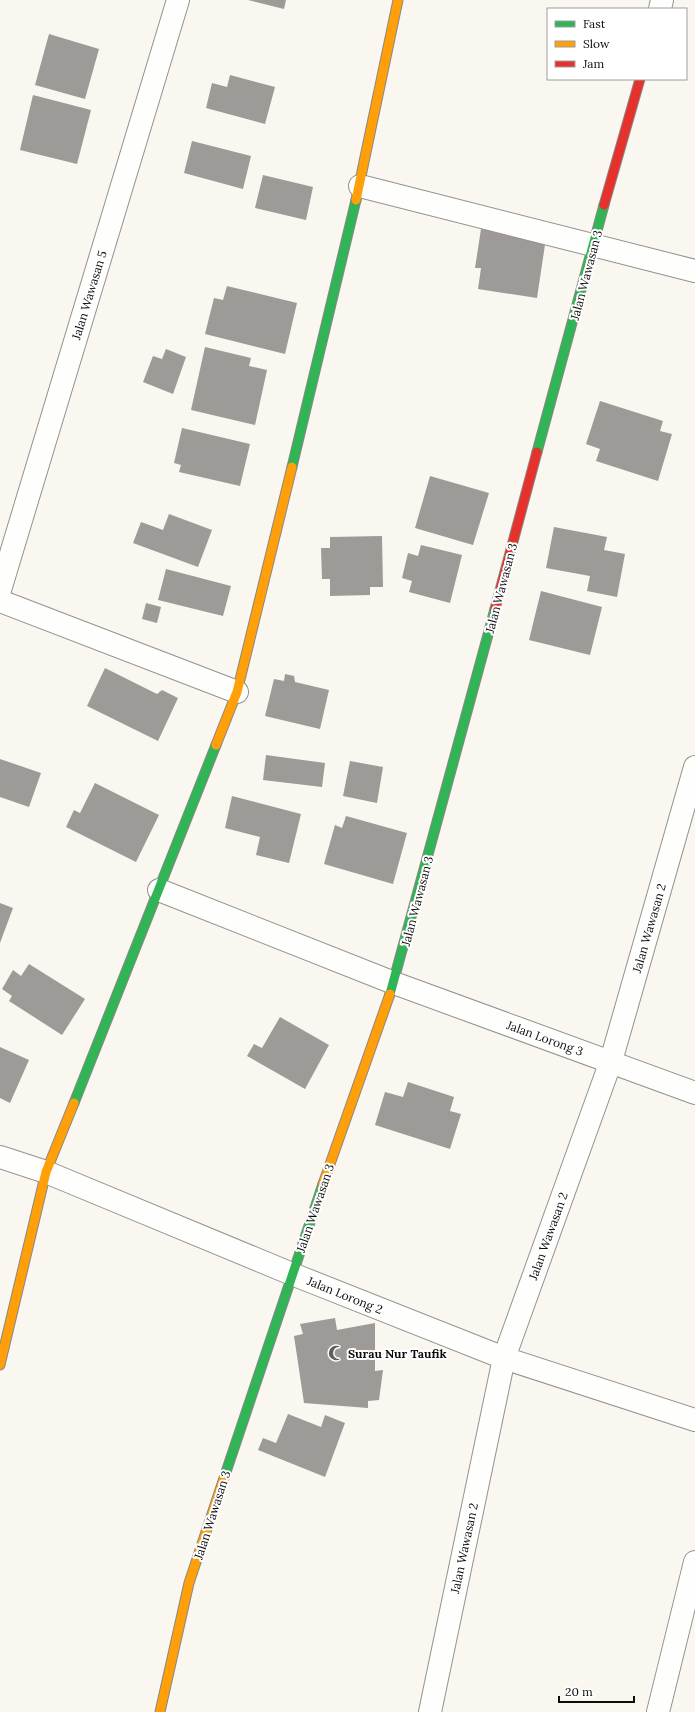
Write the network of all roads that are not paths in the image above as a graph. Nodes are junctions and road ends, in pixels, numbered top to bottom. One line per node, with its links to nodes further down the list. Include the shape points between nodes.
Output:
1 (178, 0): 7 (street, Jalan Wawasan 5)
2 (398, 0): 4 (street)
3 (640, 80): 5 (street, Jalan Wawasan 3)
4 (360, 186): 5 (street); 9 (street)
5 (594, 245): 6 (street); 12 (street, Jalan Wawasan 3)
6 (695, 271)
7 (0, 590)
8 (0, 601): 9 (street)
9 (237, 692): 11 (street)
10 (695, 766): 13 (street, Jalan Wawasan 2)
11 (159, 890): 12 (street, Jalan Lorong 3); 16 (street)
12 (394, 984): 13 (street, Jalan Lorong 3); 17 (street, Jalan Wawasan 3)
13 (611, 1061): 14 (street, Jalan Lorong 3); 18 (street, Jalan Wawasan 2)
14 (695, 1093)
15 (0, 1157): 16 (street, Jalan Lorong 2)
16 (46, 1172): 17 (street, Jalan Lorong 2); 19 (street)
17 (292, 1274): 18 (street, Jalan Lorong 2); 22 (street, Jalan Wawasan 3, via 189,1583)
18 (504, 1358): 20 (street, Jalan Lorong 2); 23 (street, Jalan Wawasan 2)
19 (0, 1365)
20 (695, 1420)
21 (695, 1562): 24 (street)
22 (160, 1712)
23 (430, 1712)
24 (658, 1712)

